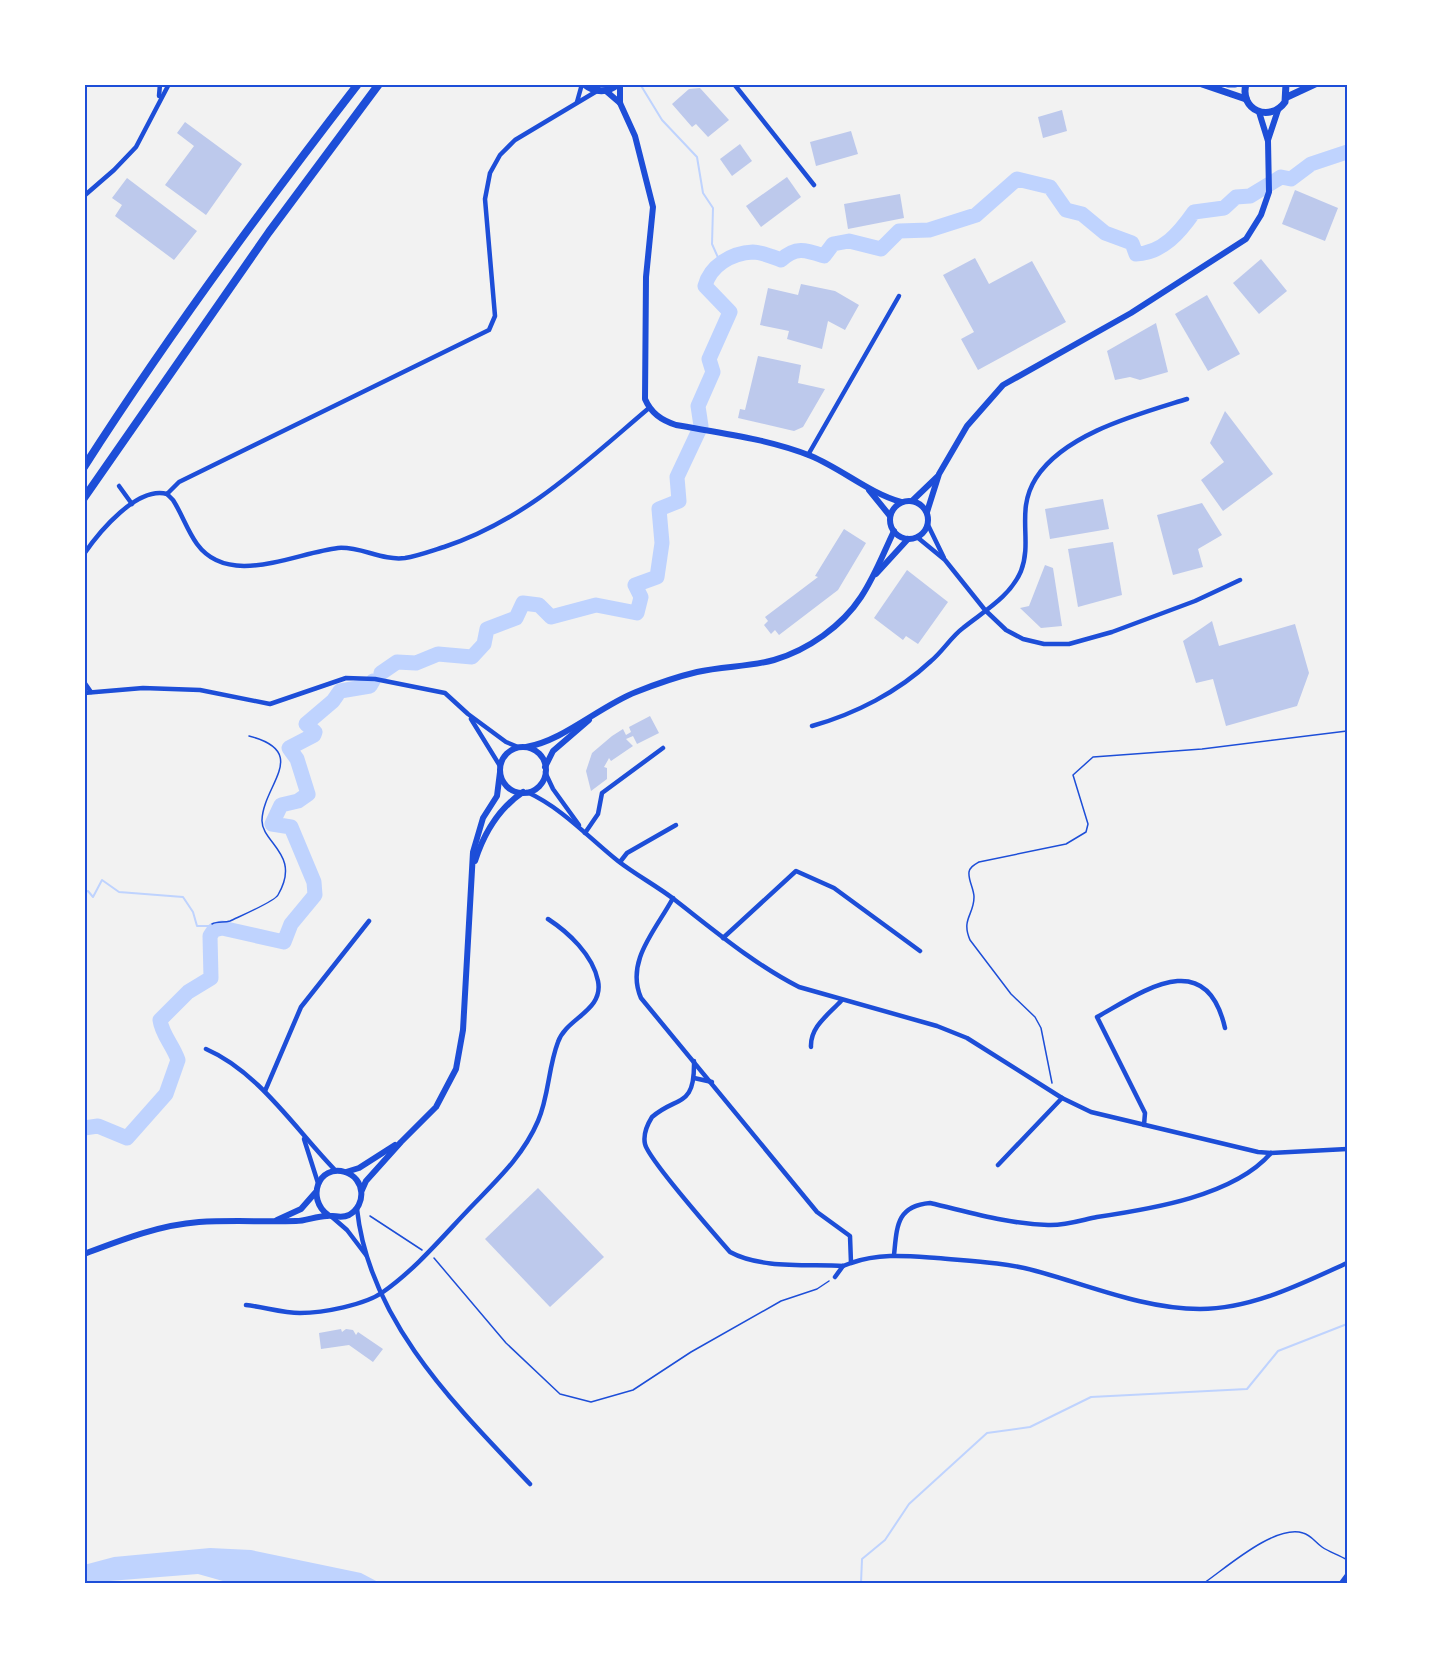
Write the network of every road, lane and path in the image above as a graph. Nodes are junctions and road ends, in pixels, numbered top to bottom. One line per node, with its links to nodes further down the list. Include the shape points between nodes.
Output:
1 (379, 84): 33 (highway, via 268,232)
2 (583, 84): 13 (main road); 17 (street)
3 (619, 84): 14 (main road); 18 (street)
4 (1202, 84): 16 (main road)
5 (1228, 84): 6 (main road)
6 (1235, 84)
7 (1246, 84): 16 (main road)
8 (1286, 84): 15 (main road)
9 (1315, 84): 15 (main road)
10 (164, 86): 23 (street, via 136,147)
11 (736, 86): 22 (street)
12 (356, 87): 28 (highway, via 260,210 133,390)
13 (597, 91): 14 (main road); 17 (street)
14 (606, 91): 18 (street)
15 (1287, 97): 19 (main road)
16 (1246, 99): 20 (main road)
17 (578, 102): 32 (street, via 515,140 490,172 485,199 495,316 489,330 198,472 174,485)
18 (620, 103): 26 (street, via 642,158 653,212 646,277 645,399)
19 (1278, 110): 20 (main road); 21 (street)
20 (1259, 112): 21 (street)
21 (1268, 141): 29 (street, via 1269,192 1254,229 1237,248 1003,385 968,426)
22 (814, 185)
23 (84, 195)
24 (899, 296): 27 (street)
25 (1187, 399): 47 (street, via 1086,434 1036,477 1026,502 1026,554 1020,572 1009,591)
26 (649, 408): 27 (street, via 665,422); 32 (street, via 563,483 504,522 469,539 407,558 386,558 343,548 260,565 227,564 202,550)
27 (808, 455): 30 (street)
28 (84, 467)
29 (939, 474): 34 (street); 37 (street)
30 (865, 485): 35 (street); 38 (street)
31 (119, 486): 36 (street)
32 (167, 494): 36 (street)
33 (84, 498)
34 (912, 501): 35 (street); 37 (street)
35 (901, 502): 38 (street)
36 (132, 504): 43 (street, via 106,525)
37 (927, 512): 39 (street)
38 (890, 516): 40 (street)
39 (928, 525): 41 (street); 44 (street)
40 (894, 531): 42 (street); 45 (street)
41 (917, 537): 42 (street); 44 (street)
42 (908, 539): 45 (street)
43 (84, 554)
44 (945, 560): 47 (street)
45 (874, 577): 51 (street, via 847,616 796,651 774,660 674,678)
46 (1240, 580): 47 (street, via 1195,602 1069,644 1023,639 1006,630)
47 (985, 610): 53 (street, via 932,661 890,692 856,711)
48 (84, 682): 49 (street)
49 (91, 692): 50 (street); 52 (street, via 143,688 200,690 270,704 339,680 359,678 432,688 445,693)
50 (84, 693)
51 (598, 711): 57 (street, via 546,741); 60 (street, via 553,751)
52 (468, 714): 56 (street); 59 (street)
53 (812, 726)
54 (1347, 731): 81 (path, via 1202,749 1093,757 1073,775 1088,824 1086,832 1066,844 979,862 972,867 969,874 974,897 966,931 986,963 1041,1028)
55 (249, 736): 70 (path, via 264,740 279,756 282,766 262,818 279,850 285,874 272,902 227,922)
56 (518, 747): 57 (street); 59 (street, via 506,754)
57 (526, 747): 60 (street, via 539,754)
58 (663, 748): 64 (street, via 602,793 597,814)
59 (500, 769): 61 (street, via 507,787); 66 (street, via 496,796 477,832)
60 (545, 769): 61 (street, via 540,785); 63 (street, via 553,789)
61 (525, 792): 63 (street, via 550,803); 66 (street, via 500,811 483,839)
62 (676, 825): 65 (street, via 627,853)
63 (580, 827): 64 (street)
64 (585, 833): 65 (street)
65 (620, 862): 67 (street)
66 (473, 867): 85 (street, via 461,1051 442,1098)
67 (673, 898): 71 (street); 77 (street, via 639,959 636,981 642,998)
68 (548, 919): 98 (street, via 562,928 588,957 598,981 597,998 558,1041 546,1099 518,1156 495,1185)
69 (369, 921): 80 (street, via 302,1007)
70 (212, 924)
71 (723, 938): 72 (street, via 796,871 834,888); 73 (street, via 779,977)
72 (920, 951)
73 (841, 1001): 75 (street, via 814,1029); 81 (street, via 937,1026 967,1038)
74 (1225, 1028): 83 (street, via 1211,996 1197,985 1182,981 1160,983 1097,1017 1145,1113)
75 (811, 1047)
76 (207, 1049): 80 (street, via 229,1059)
77 (694, 1061): 78 (street); 79 (street)
78 (694, 1078): 79 (street); 104 (street, via 682,1100 652,1117 645,1136 646,1148 684,1197 736,1255)
79 (712, 1082): 102 (street, via 817,1212 850,1236)
80 (264, 1091): 84 (street)
81 (1054, 1093): 82 (street)
82 (1062, 1098): 83 (street, via 1090,1112); 88 (street)
83 (1144, 1125): 87 (street)
84 (303, 1137): 89 (street); 91 (street)
85 (401, 1142): 90 (street); 92 (street)
86 (1347, 1149): 87 (street)
87 (1270, 1154): 100 (street, via 1259,1167 1197,1197 1050,1225 919,1204 898,1222)
88 (998, 1165)
89 (336, 1171): 90 (street); 91 (street)
90 (346, 1172): 92 (street, via 359,1182)
91 (318, 1183): 93 (street)
92 (362, 1190): 94 (street)
93 (315, 1193): 95 (street, via 321,1210); 97 (street, via 301,1209)
94 (357, 1209): 95 (street, via 348,1216); 101 (street)
95 (330, 1216): 97 (street); 101 (street, via 347,1230)
96 (370, 1216): 98 (path)
97 (274, 1221): 99 (street, via 197,1222 164,1227)
98 (426, 1253): 105 (path, via 506,1342 560,1394 591,1402 633,1390 771,1307 817,1289); 106 (street)
99 (84, 1254)
100 (894, 1255): 102 (street); 103 (street, via 990,1262 1034,1270 1150,1304 1198,1309 1238,1305 1284,1291)
101 (370, 1260): 106 (street)
102 (851, 1263): 104 (street)
103 (1347, 1263)
104 (843, 1266): 105 (street)
105 (835, 1277)
106 (381, 1293): 107 (street, via 335,1310 300,1313); 108 (street, via 416,1355)
107 (246, 1305)
108 (530, 1484)
109 (1347, 1560): 111 (path, via 1302,1532 1292,1532 1255,1547)
110 (1347, 1575): 112 (street)
111 (1204, 1583)
112 (1341, 1583)

